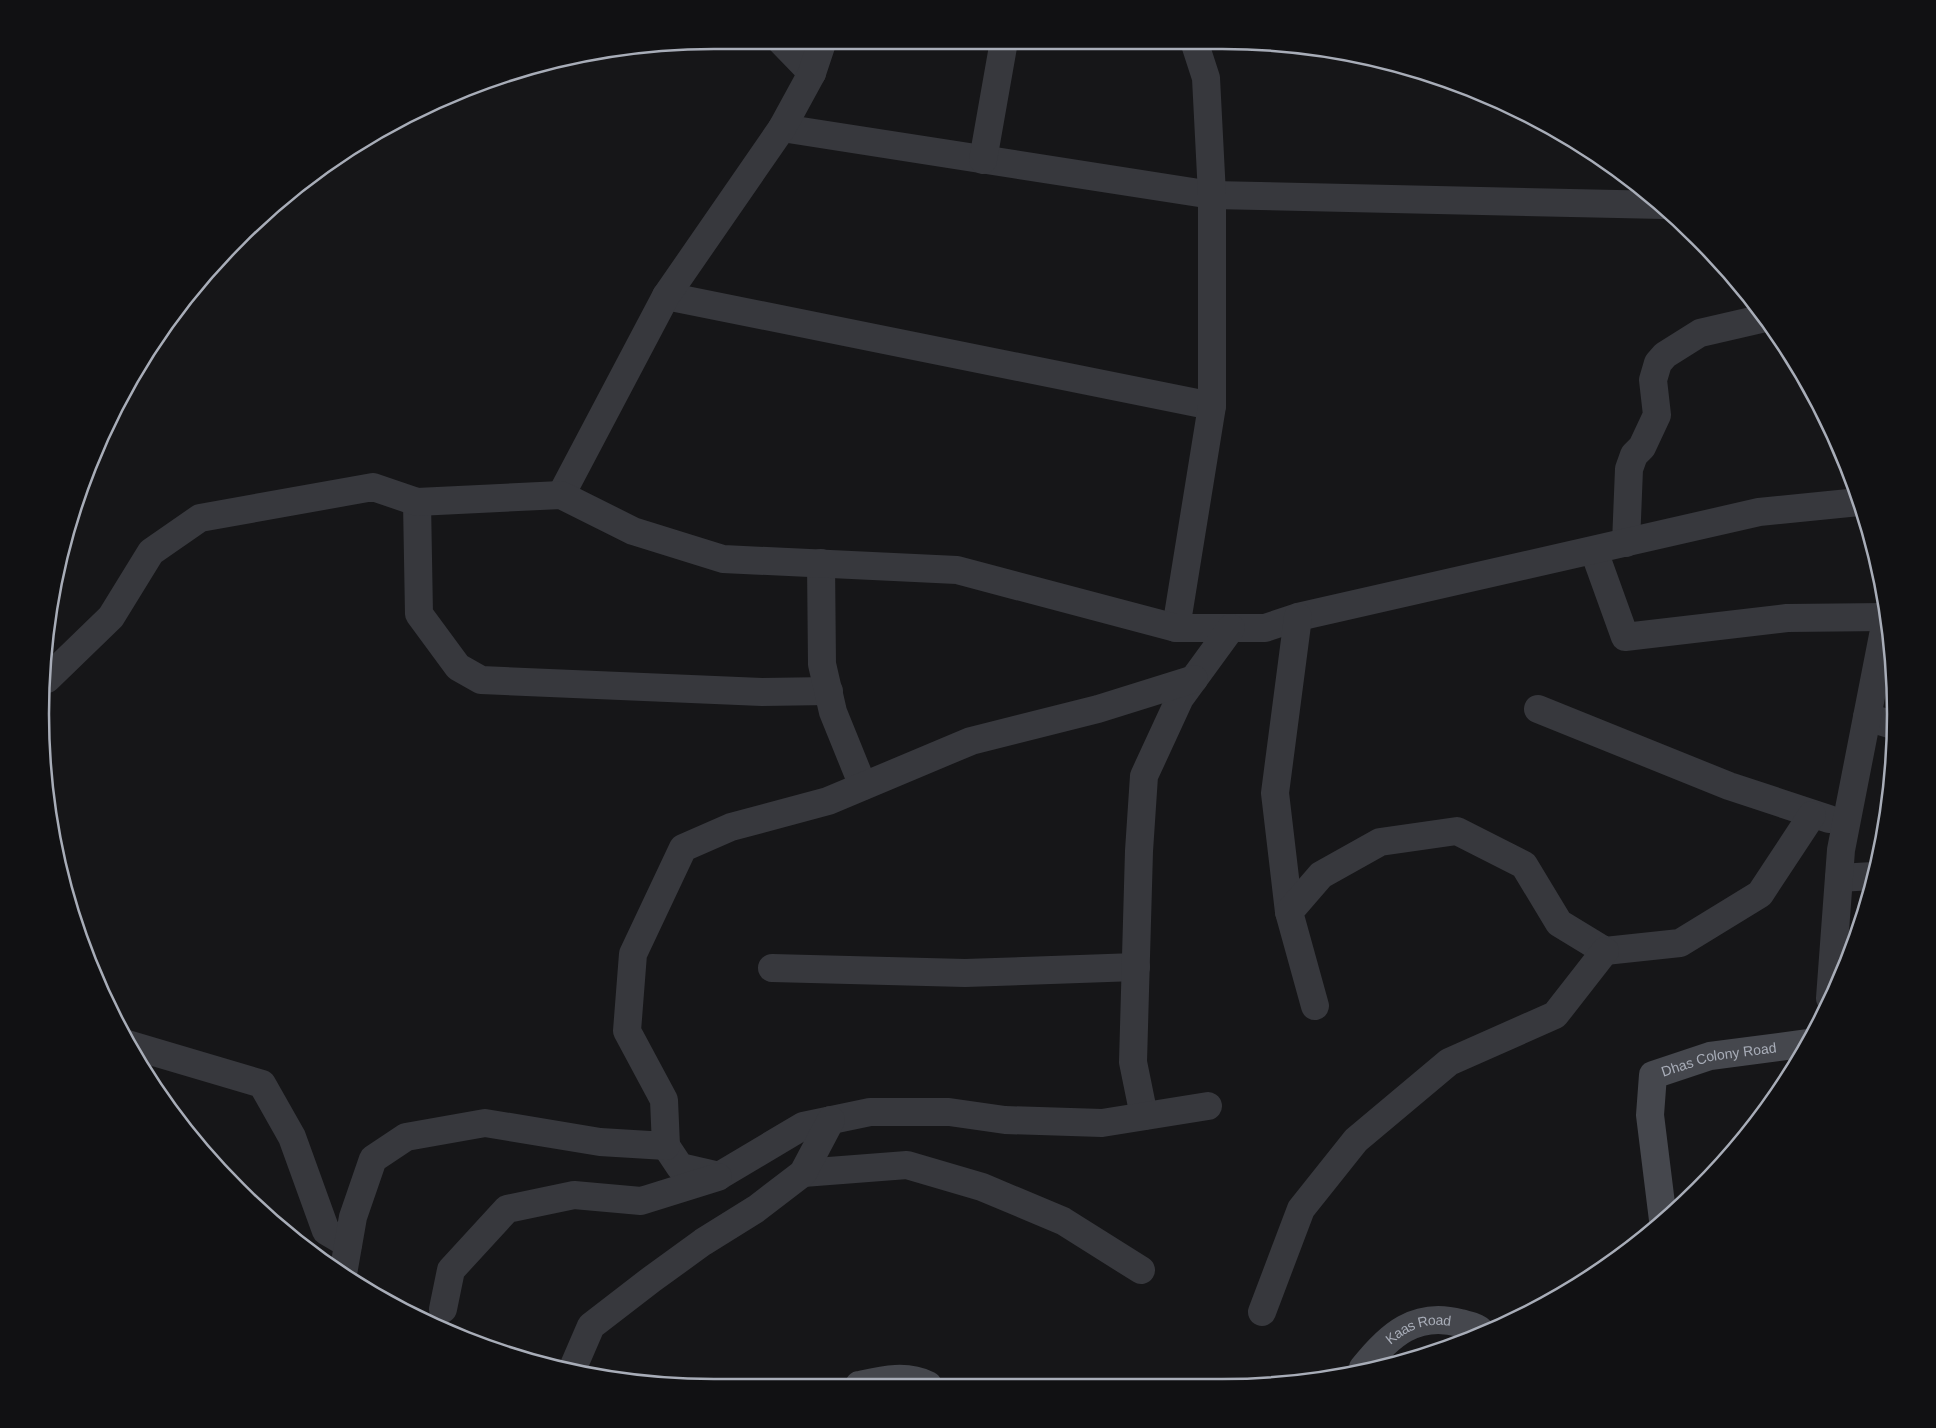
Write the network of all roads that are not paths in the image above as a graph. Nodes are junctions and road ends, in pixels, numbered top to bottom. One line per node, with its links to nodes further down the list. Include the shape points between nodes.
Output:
1 (788, 49): 5 (street)
2 (820, 49): 5 (street)
3 (1003, 49): 7 (street)
4 (1197, 49): 8 (street, via 1206,78)
5 (812, 74): 6 (street)
6 (782, 128): 7 (street); 10 (street)
7 (984, 160): 8 (street)
8 (1212, 195): 9 (street); 12 (street)
9 (1650, 205)
10 (666, 296): 12 (street); 13 (street)
11 (1758, 320): 16 (street, via 1700,333 1658,363 1653,380 1657,415 1629,469)
12 (1212, 406): 21 (street)
13 (561, 494): 14 (street); 18 (street, via 633,531 723,559)
14 (417, 502): 24 (street, via 373,487 200,518 151,552 112,617); 26 (street, via 419,614 458,667 481,680 762,692)
15 (1853, 503): 16 (street, via 1758,512)
16 (1626, 544): 17 (street)
17 (1594, 551): 19 (street); 20 (street, via 1625,637 1787,618)
18 (821, 563): 21 (street, via 957,570); 26 (street, via 822,664)
19 (1298, 617): 22 (street, via 1265,628); 35 (street, via 1275,793)
20 (1880, 618)
21 (1176, 628): 22 (street)
22 (1231, 628): 25 (street)
23 (1883, 635): 28 (street)
24 (50, 676)
25 (1194, 679): 30 (street, via 1098,709 971,741); 37 (street, via 1180,698 1144,776)
26 (829, 691): 30 (street, via 833,712)
27 (1538, 709): 31 (street, via 1729,786)
28 (1867, 717): 29 (street); 32 (street)
29 (1887, 723)
30 (863, 786): 46 (street, via 828,801 731,826 683,848 633,954 627,1031 664,1100)
31 (1812, 815): 32 (street); 36 (street, via 1760,894 1680,943)
32 (1846, 823): 34 (street)
33 (1867, 876): 34 (street)
34 (1839, 878): 39 (street)
35 (1289, 912): 36 (street, via 1321,876 1380,842 1457,832 1524,865 1558,923); 40 (street)
36 (1605, 951): 54 (street, via 1555,1015 1449,1062 1356,1140 1301,1209)
37 (1136, 967): 38 (street, via 965,973); 44 (street, via 1133,1062)
38 (772, 968)
39 (1831, 981)
40 (1315, 1006)
41 (1799, 1044): 49 (street, Dhas Colony Road, via 1710,1056 1653,1075 1650,1115)
42 (138, 1047): 50 (street, via 262,1084 292,1137 326,1231)
43 (1208, 1106): 44 (street)
44 (1144, 1116): 45 (street, via 1102,1123 1052,1123 948,1112 870,1112)
45 (831, 1120): 47 (street); 48 (street, via 803,1126)
46 (666, 1146): 48 (street, via 680,1167); 50 (street, via 600,1142 485,1123 406,1137 373,1159 353,1217)
47 (803, 1173): 52 (street, via 907,1164 982,1187 1063,1220); 57 (street, via 756,1209 703,1242 591,1326)
48 (719, 1176): 53 (street, via 641,1201 574,1195 507,1209 451,1270)
49 (1662, 1213)
50 (348, 1244): 51 (street)
51 (344, 1267)
52 (1141, 1270)
53 (443, 1309)
54 (1262, 1312)
55 (1479, 1328): 56 (street, Kaas Road, via 1447,1319 1414,1323 1382,1343)
56 (1367, 1363)
57 (575, 1364)
58 (884, 1379): 59 (street)
59 (904, 1379)

